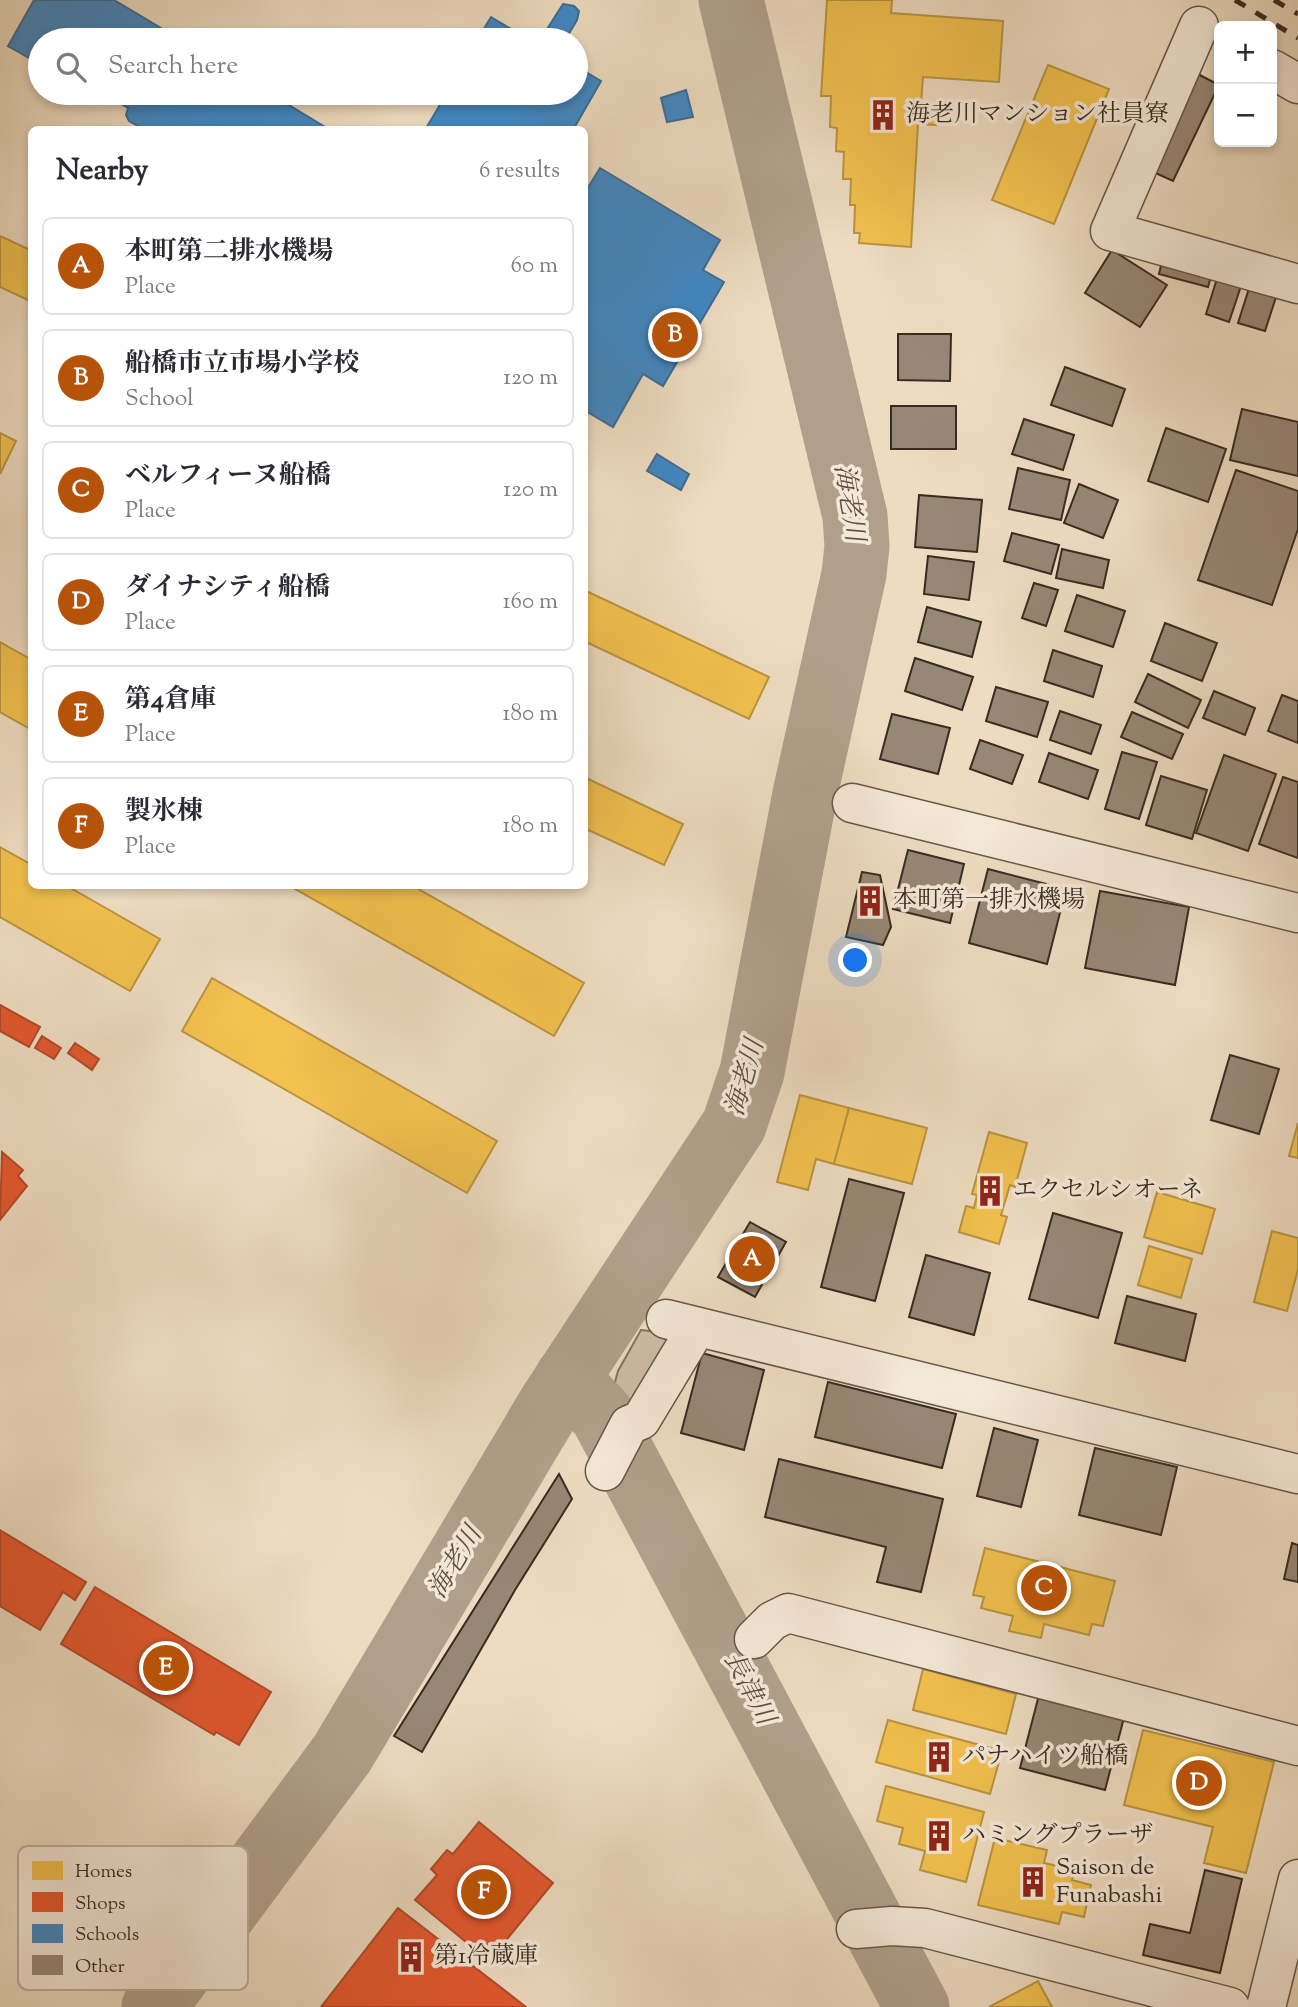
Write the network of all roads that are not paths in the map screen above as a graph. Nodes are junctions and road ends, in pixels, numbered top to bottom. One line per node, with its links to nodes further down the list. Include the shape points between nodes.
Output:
1 (1198, 25): 4 (street, via 1110,231)
2 (1277, 72): 3 (street)
3 (1298, 84)
4 (1298, 284)
5 (852, 803): 6 (street)
6 (1298, 913)
7 (606, 1467): 8 (street, via 629,1425 641,1420 681,1323)
8 (1298, 1474)
9 (754, 1639): 10 (street, via 788,1613)
10 (1298, 1746)
11 (1298, 1879): 15 (street)
12 (874, 1927): 14 (street, via 925,1928)
13 (1298, 1987): 16 (street)
14 (1230, 2007)
15 (1266, 2007)
16 (1292, 2007)

